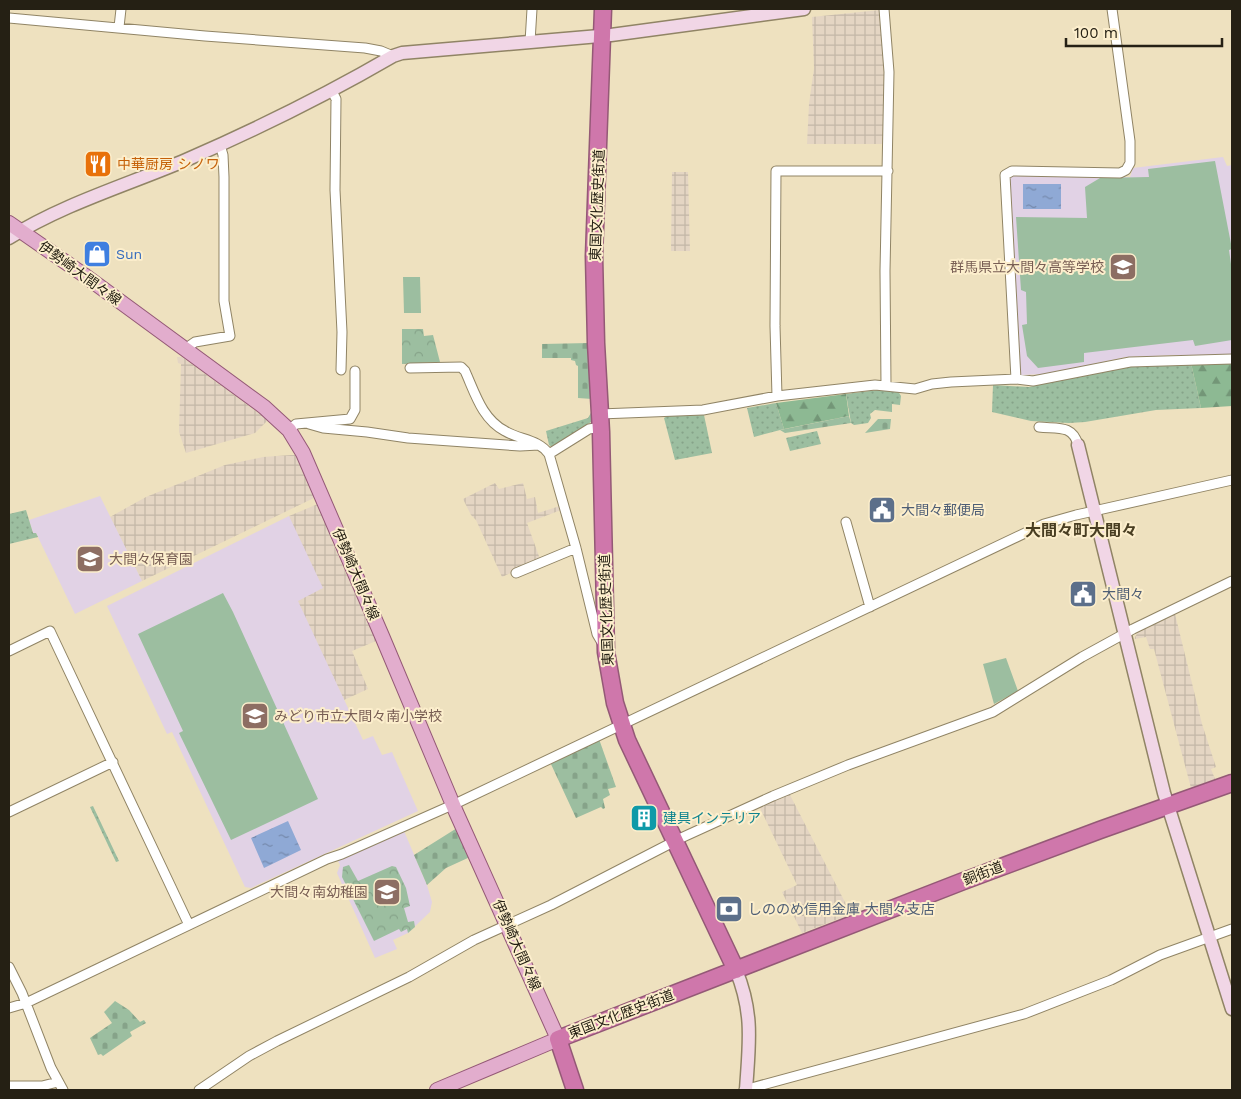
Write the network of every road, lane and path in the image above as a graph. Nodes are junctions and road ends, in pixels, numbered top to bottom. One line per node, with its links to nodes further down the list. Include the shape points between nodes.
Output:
1 (121, 9): 8 (street)
2 (532, 9): 10 (street)
3 (602, 9): 9 (highway, 東国文化歴史街道)
4 (804, 9): 9 (street)
5 (884, 9): 14 (street, via 889,72)
6 (1112, 9): 21 (street, via 1129,132 1128,167 1120,173 1012,171 1005,175)
7 (9, 18): 8 (street)
8 (119, 27): 11 (street, via 365,48)
9 (602, 36): 10 (street); 24 (highway, 東国文化歴史街道, via 594,256)
10 (530, 42): 11 (street)
11 (393, 56): 12 (street)
12 (332, 91): 13 (street); 19 (street, via 336,98)
13 (220, 145): 15 (street); 16 (street, via 224,177 224,301 230,336 195,342)
14 (888, 171): 22 (street); 23 (street, via 776,171)
15 (13, 231): 16 (main road, 伊勢崎大間々線)
16 (185, 349): 27 (main road, 伊勢崎大間々線, via 264,407)
17 (1232, 359): 21 (street, via 1130,362 1034,381)
18 (410, 368): 28 (street, via 460,366 490,420 505,431)
19 (341, 370)
20 (355, 371): 25 (street, via 353,416 348,420)
21 (1016, 379): 22 (street, via 932,384 915,389)
22 (886, 385): 23 (street)
23 (777, 396): 24 (street, via 703,410)
24 (600, 420): 30 (street); 39 (highway, 東国文化歴史街道)
25 (309, 424): 27 (street, via 296,424); 28 (street, via 408,438)
26 (1039, 427): 29 (street, via 1069,430 1075,435)
27 (289, 430): 44 (main road, 伊勢崎大間々線, via 312,473)
28 (540, 445): 30 (street)
29 (1078, 445): 32 (street)
30 (549, 454): 34 (street)
31 (1232, 480): 32 (street)
32 (1094, 511): 37 (street, via 1044,524); 38 (street)
33 (846, 522): 37 (street)
34 (576, 548): 35 (street); 39 (street, via 597,634)
35 (516, 573)
36 (1232, 581): 38 (street)
37 (870, 607): 41 (street)
38 (1124, 635): 45 (street); 47 (street, via 993,712 810,780)
39 (606, 647): 41 (highway, 東国文化歴史街道, via 607,666)
40 (9, 651): 42 (street, via 50,631)
41 (621, 724): 44 (street); 47 (highway, 東国文化歴史街道)
42 (113, 762): 46 (street); 48 (street)
43 (1232, 783): 45 (highway, 銅街道)
44 (453, 804): 48 (street); 49 (main road, 伊勢崎大間々線)
45 (1168, 806): 51 (street); 53 (highway, 銅街道)
46 (9, 812)
47 (674, 842): 49 (street); 53 (highway, 東国文化歴史街道)
48 (189, 925): 54 (street)
49 (507, 925): 57 (main road, 伊勢崎大間々線); 60 (street, via 277,1041)
50 (1232, 929): 51 (street)
51 (1210, 937): 56 (street); 63 (street, via 1024,1014)
52 (9, 967): 54 (street)
53 (736, 970): 57 (highway, 東国文化歴史街道); 63 (street, via 746,996 749,1023)
54 (26, 1003): 55 (street); 59 (street)
55 (9, 1008)
56 (1232, 1009)
57 (558, 1038): 61 (main road); 62 (highway, 東国文化歴史街道)
58 (9, 1086): 59 (street)
59 (60, 1086)
60 (199, 1090)
61 (437, 1090)
62 (575, 1090)
63 (746, 1090)

